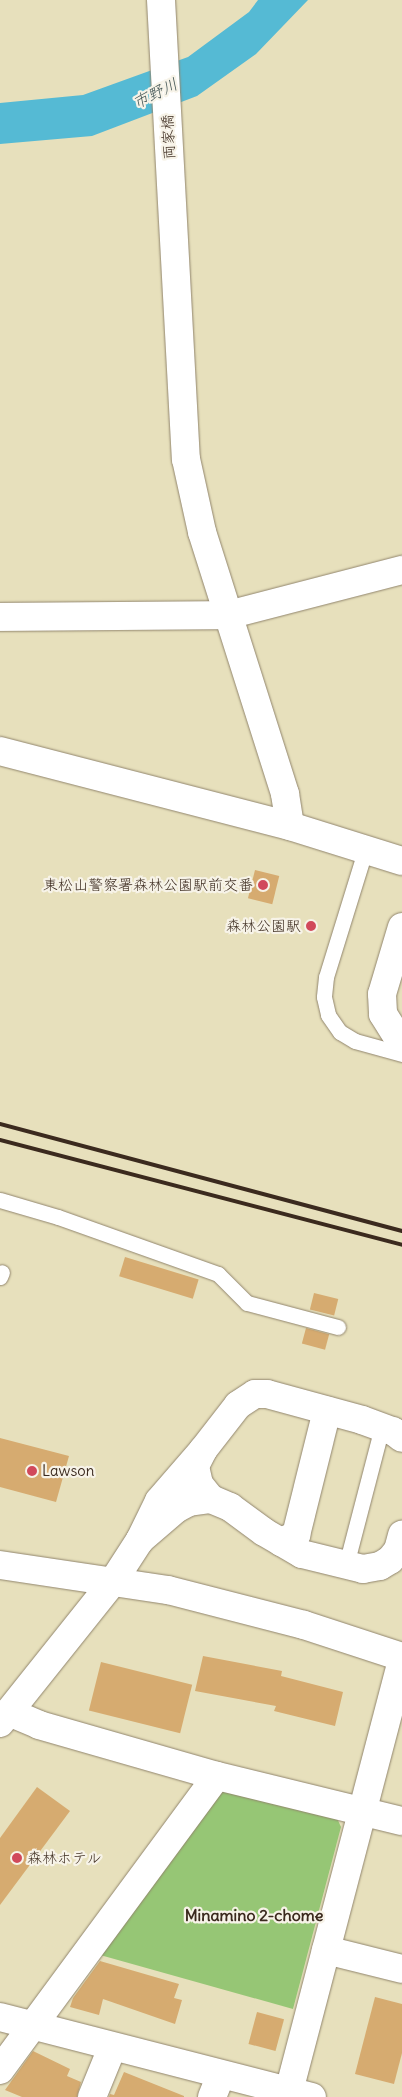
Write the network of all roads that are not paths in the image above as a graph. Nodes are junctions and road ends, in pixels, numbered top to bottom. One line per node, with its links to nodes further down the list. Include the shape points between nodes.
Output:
1 (162, 7): 3 (street, 両家橋, via 186,458 202,532)
2 (402, 570): 3 (street)
3 (228, 615): 4 (street); 6 (street, 両家橋, via 285,794)
4 (0, 617)
5 (0, 751): 6 (street)
6 (290, 826): 7 (street)
7 (365, 850): 8 (street); 11 (lane, via 326,977 324,997 328,1015 340,1032 355,1041)
8 (402, 861)
9 (402, 927): 10 (street, via 382,994 384,1014)
10 (402, 1044)
11 (402, 1054)
12 (0, 1200): 13 (lane, via 58,1217 218,1274 247,1303)
13 (338, 1327)
14 (327, 1411): 15 (street); 16 (street, via 267,1394 255,1394 238,1405); 20 (street, via 296,1535)
15 (392, 1432): 22 (lane)
16 (203, 1450): 17 (street, via 195,1466 198,1484); 19 (street, via 159,1501)
17 (211, 1499): 19 (street, via 189,1502 176,1509); 20 (street, via 230,1507)
18 (402, 1535): 22 (street, via 398,1550 380,1566 363,1569)
19 (140, 1540): 23 (street)
20 (281, 1542): 22 (street, via 302,1554)
21 (0, 1565): 23 (street)
22 (346, 1566)
23 (114, 1580): 24 (street, via 304,1625); 25 (street)
24 (402, 1658): 27 (street)
25 (4, 1717): 26 (street)
26 (217, 1776): 27 (street); 32 (street)
27 (363, 1811): 28 (street); 29 (street)
28 (402, 1821)
29 (326, 1950): 30 (street); 36 (street)
30 (402, 1969)
31 (0, 2017): 32 (street)
32 (35, 2026): 33 (street); 34 (street)
33 (112, 2048): 35 (street); 37 (street)
34 (0, 2070)
35 (217, 2086): 36 (street)
36 (301, 2094)
37 (92, 2097)

